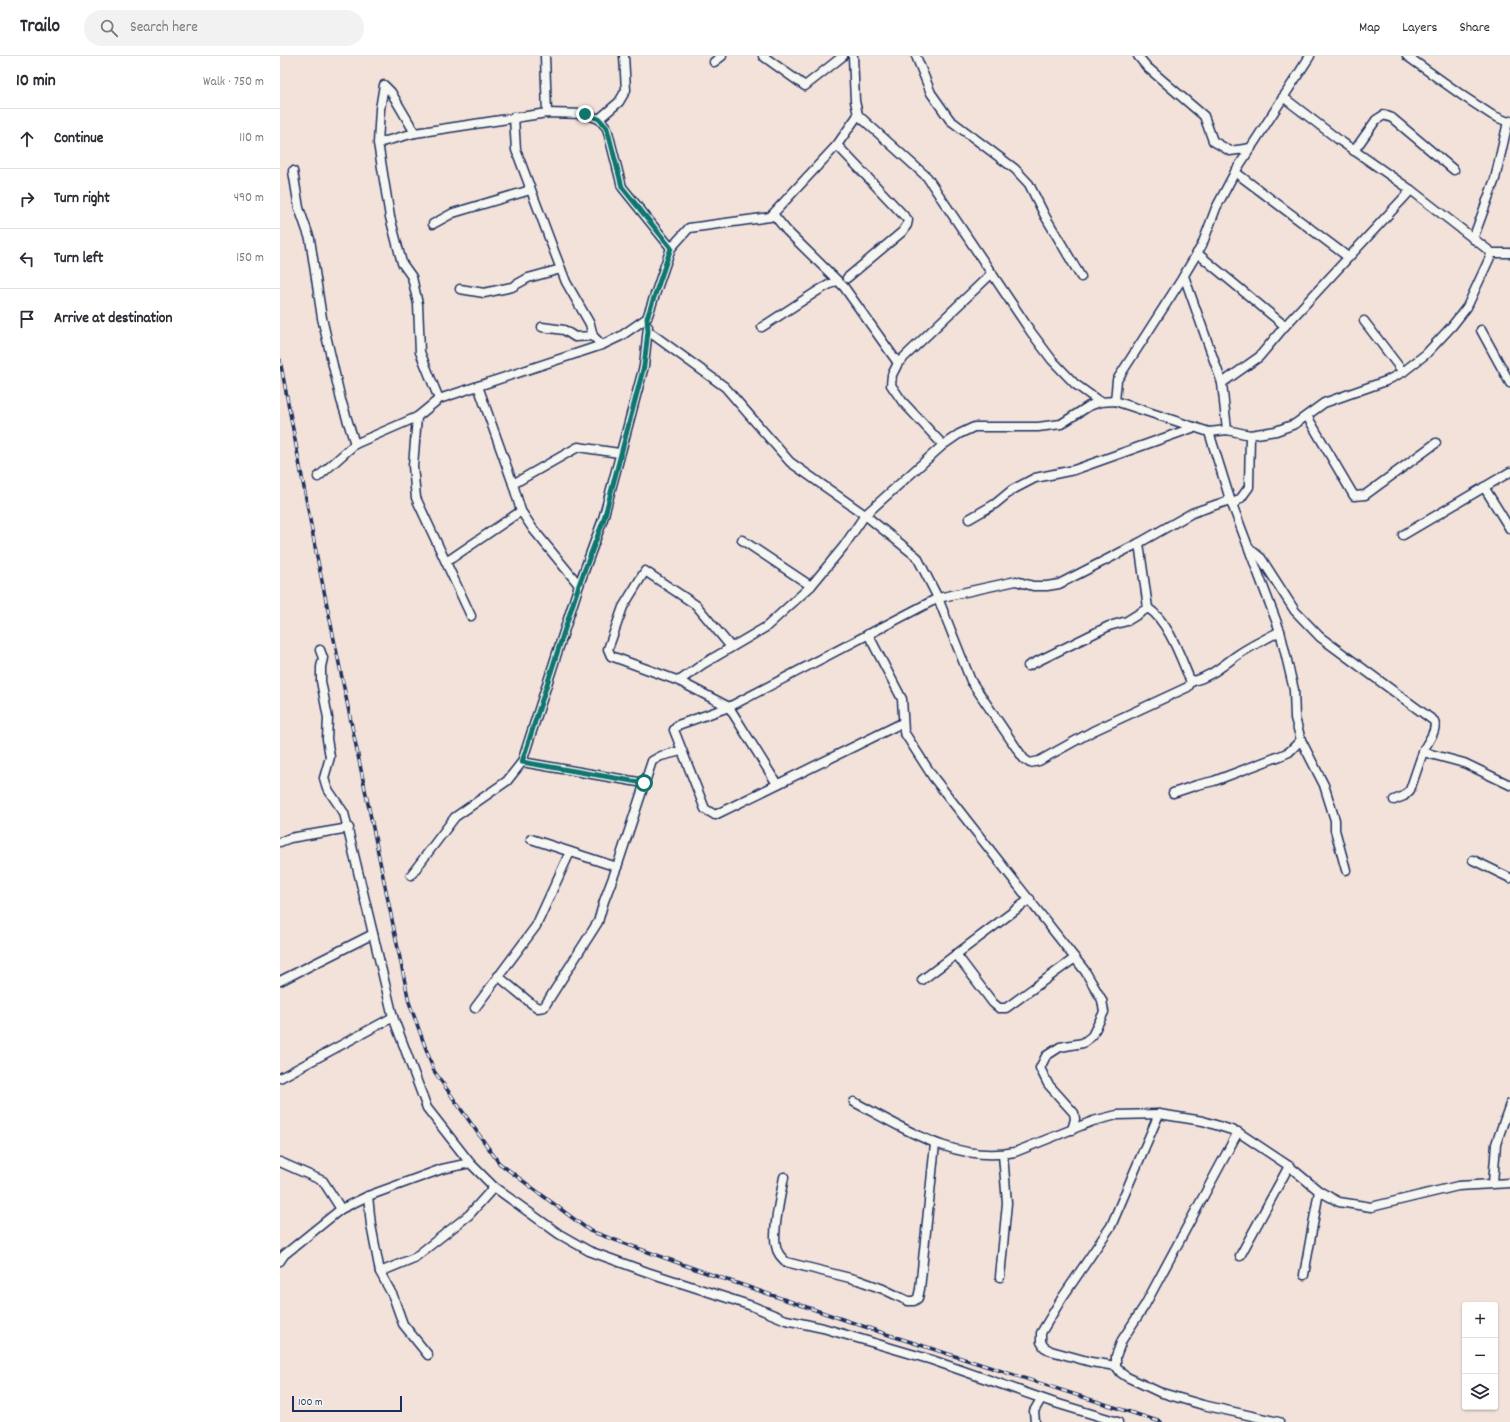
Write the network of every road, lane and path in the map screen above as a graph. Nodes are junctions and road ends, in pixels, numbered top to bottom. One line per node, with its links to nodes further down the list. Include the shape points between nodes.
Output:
1 (545, 56): 13 (street)
2 (624, 56): 16 (street, via 626,90 620,102)
3 (722, 56): 11 (street)
4 (763, 56): 5 (street, via 805,86)
5 (843, 56)
6 (852, 56): 14 (street)
7 (916, 56): 39 (street, via 931,93 950,120 1015,169 1030,184 1045,216)
8 (1138, 56): 21 (street, via 1204,116 1213,141 1230,151)
9 (1310, 56): 12 (street)
10 (1407, 56): 17 (street, via 1492,115)
11 (714, 62)
12 (1283, 97): 21 (street); 22 (street)
13 (548, 113): 15 (street); 16 (street, via 585,114)
14 (858, 115): 20 (street); 37 (street, via 927,177)
15 (514, 117): 18 (street); 26 (street, via 516,150)
16 (599, 119): 31 (street, via 607,128 622,187)
17 (1509, 122): 30 (street, via 1495,179)
18 (414, 133): 19 (street); 19 (street, via 391,92 384,85)
19 (378, 143): 58 (street, via 394,232 402,263 412,277 418,304 420,352)
20 (837, 144): 28 (street); 40 (street, via 908,220 908,225 902,232)
21 (1251, 148): 25 (street)
22 (1354, 151): 23 (street, via 1376,120 1384,115 1392,118); 27 (street)
23 (1454, 170)
24 (293, 171): 68 (street, via 299,208 310,239 322,318 341,400)
25 (1235, 172): 32 (street); 35 (street)
26 (530, 186): 29 (street, via 527,191 460,211); 36 (street)
27 (1411, 190): 30 (street); 35 (street)
28 (773, 214): 31 (street, via 770,218 689,228); 41 (street)
29 (433, 224)
30 (1473, 239): 33 (street)
31 (671, 248): 43 (street)
32 (1197, 253): 38 (street); 45 (street)
33 (1492, 253): 34 (street); 54 (street, via 1467,307 1426,354)
34 (1510, 253)
35 (1348, 257): 45 (street)
36 (561, 269): 42 (street, via 528,278 512,287 484,293); 50 (street, via 590,324)
37 (992, 273): 52 (street); 60 (street, via 1052,360 1075,384)
38 (1184, 276): 55 (street); 59 (street, via 1117,380)
39 (1081, 277)
40 (847, 278)
41 (836, 281): 47 (street); 52 (street, via 844,287)
42 (460, 289)
43 (647, 318): 49 (street); 51 (street, via 621,336)
44 (1364, 321): 54 (street)
45 (1285, 326): 55 (street, via 1259,357)
46 (542, 327): 50 (street, via 564,330 575,337)
47 (762, 327)
48 (1481, 330): 53 (street)
49 (648, 331): 70 (street, via 644,366); 78 (street, via 725,387 790,462)
50 (593, 336): 51 (street)
51 (602, 345): 57 (street)
52 (898, 363): 69 (street, via 892,375 891,385 902,401)
53 (1506, 367): 56 (street)
54 (1403, 372): 61 (street, via 1386,381 1324,403)
55 (1222, 383): 64 (street)
56 (1510, 383)
57 (478, 386): 58 (street); 73 (street)
58 (439, 399): 62 (street)
59 (1115, 401): 60 (street); 63 (street)
60 (1100, 402): 69 (street, via 1061,424 1038,427 974,427)
61 (1307, 416): 66 (street, via 1296,424 1276,431); 67 (street, via 1354,496 1365,495)
62 (417, 417): 68 (street); 85 (street, via 413,466 416,498)
63 (1195, 427): 65 (street); 79 (street, via 1074,470 1035,478)
64 (1227, 430): 65 (street); 66 (street)
65 (1209, 432): 75 (street)
66 (1250, 435): 76 (street, via 1249,487)
67 (1436, 443)
68 (355, 444): 72 (street)
69 (943, 445): 78 (street)
70 (619, 453): 73 (street, via 578,447); 86 (street, via 604,519)
71 (1510, 472): 74 (street)
72 (318, 477)
73 (513, 484): 77 (street)
74 (1484, 487): 80 (street); 81 (street)
75 (1228, 496): 76 (street); 83 (street, via 1223,503 1192,513)
76 (1232, 505): 84 (street)
77 (521, 511): 85 (street); 86 (street, via 532,529)
78 (865, 516): 87 (street); 88 (street, via 917,557)
79 (969, 519)
80 (1510, 529)
81 (1404, 535)
82 (742, 540): 87 (street)
83 (1140, 543): 88 (street, via 1059,584 1034,586 1016,581); 89 (street)
84 (1248, 548): 91 (street); 102 (street, via 1261,558 1295,611 1320,637 1434,721 1434,731)
85 (446, 562): 90 (street)
86 (579, 585): 103 (street)
87 (811, 586): 93 (street, via 766,627)
88 (938, 598): 92 (street); 97 (street, via 971,681 1024,759 1030,763 1039,761 1093,731 1188,687)
89 (1148, 608): 95 (street, via 1127,621 1109,626); 97 (street, via 1156,614 1173,641)
90 (471, 616)
91 (1280, 631): 97 (street, via 1204,679); 100 (street, via 1294,690 1295,718)
92 (868, 634): 98 (street); 99 (street, via 899,689 904,706)
93 (731, 646): 96 (street); 96 (street, via 696,606 646,571 623,607 608,649 611,656 619,660)
94 (320, 650): 109 (street, via 323,658 320,667 328,718 327,739 330,757 324,778 327,788 344,813)
95 (1028, 666)
96 (679, 681): 98 (street)
97 (1191, 682)
98 (729, 707): 101 (street, via 678,725 674,730); 105 (street)
99 (902, 723): 105 (street); 118 (street, via 904,732 933,777)
100 (1302, 740): 107 (street, via 1289,752 1280,756); 115 (street, via 1324,785)
101 (681, 751): 104 (street, via 652,761); 105 (street, via 705,809 714,815)
102 (1423, 752): 106 (street, via 1470,766); 108 (street, via 1410,790)
103 (522, 762): 104 (street); 116 (street, via 507,781 455,817)
104 (644, 783): 114 (street)
105 (777, 784)
106 (1510, 785)
107 (1173, 794)
108 (1394, 800)
109 (349, 828): 111 (street); 119 (street)
110 (531, 839): 112 (street)
111 (280, 842)
112 (570, 852): 114 (street); 122 (street, via 536,926)
113 (1472, 860): 117 (street)
114 (617, 867): 122 (street, via 598,922 544,1007 538,1008 532,1004)
115 (1346, 870)
116 (411, 875)
117 (1510, 878)
118 (1030, 899): 120 (street); 121 (street)
119 (373, 934): 124 (street); 126 (street)
120 (956, 954): 121 (street, via 999,1008 1006,1008); 123 (street)
121 (1075, 958): 131 (street, via 1102,1000 1104,1012 1092,1036 1083,1043 1055,1050 1046,1056 1040,1068 1048,1084 1074,1113)
122 (498, 976): 125 (street)
123 (922, 980)
124 (280, 981)
125 (475, 1008)
126 (392, 1017): 127 (street); 136 (street, via 427,1108)
127 (280, 1078)
128 (854, 1102): 133 (street)
129 (1510, 1104): 139 (street, via 1496,1144)
130 (1159, 1114): 131 (street, via 1117,1115); 132 (street, via 1203,1121); 151 (street, via 1111,1226 1041,1333 1041,1342 1051,1351)
131 (1072, 1130): 134 (street)
132 (1238, 1132): 137 (street); 151 (street, via 1144,1305 1122,1340 1116,1356)
133 (935, 1144): 134 (street, via 976,1154); 138 (street, via 920,1289 918,1298 914,1301 908,1301 858,1280 786,1262 776,1247 775,1236)
134 (1003, 1155): 149 (street, via 1007,1203)
135 (280, 1162): 144 (street, via 322,1181)
136 (470, 1163): 141 (street); 143 (street, via 442,1169)
137 (1289, 1166): 142 (street); 146 (street)
138 (784, 1177)
139 (1493, 1183): 140 (street); 142 (street, via 1458,1186 1371,1207 1339,1202)
140 (1510, 1183)
141 (494, 1187): 147 (street, via 469,1215 414,1258); 152 (street, via 559,1234 589,1251 786,1320 823,1328 932,1360)
142 (1319, 1192): 148 (street)
143 (368, 1196): 144 (street); 147 (street)
144 (341, 1209): 145 (street)
145 (281, 1256)
146 (1240, 1256)
147 (380, 1272): 150 (street, via 393,1296 403,1324)
148 (1304, 1275)
149 (1000, 1277)
150 (428, 1355)
151 (1116, 1366): 155 (street, via 1127,1377 1160,1392 1202,1405)
152 (1041, 1399): 153 (street, via 1034,1411); 154 (street)
153 (1035, 1422)
154 (1118, 1422)
155 (1279, 1422)

